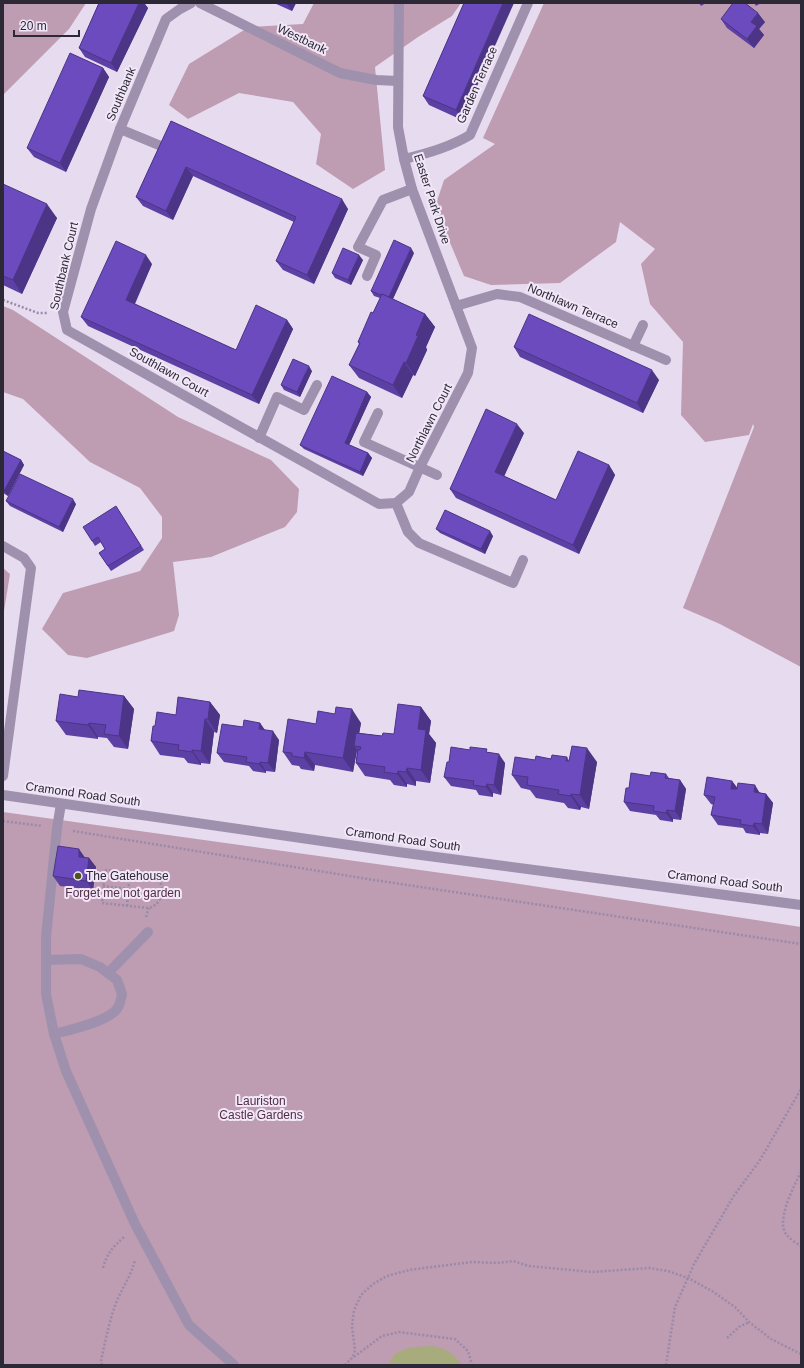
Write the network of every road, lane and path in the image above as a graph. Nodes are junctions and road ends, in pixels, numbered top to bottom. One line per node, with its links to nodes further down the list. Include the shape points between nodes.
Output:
1 (191, 3): 6 (street, Southbank, via 166,19)
2 (200, 3): 5 (street, Westbank, via 340,73 376,80)
3 (399, 3): 5 (street, Easter Park Drive)
4 (528, 3): 8 (street, Garden Terrace, via 470,135 457,142)
5 (398, 81): 8 (street, Easter Park Drive, via 398,127)
6 (120, 129): 7 (street); 10 (street, Southbank)
7 (161, 146)
8 (404, 159): 9 (street, Easter Park Drive)
9 (412, 189): 11 (street, via 383,200 358,247 376,255); 13 (street, Easter Park Drive)
10 (91, 208): 14 (street, Southbank Court)
11 (368, 276)
12 (3, 300): 14 (path, via 38,313)
13 (456, 306): 17 (street, Northlawn Terrace, via 497,294 520,297); 18 (street, Easter Park Drive)
14 (64, 312): 16 (street, Southbank Court)
15 (643, 325): 17 (street)
16 (66, 330): 22 (street, Southlawn Court)
17 (633, 346): 19 (street, Northlawn Terrace)
18 (472, 348): 23 (street, Northlawn Court, via 468,373)
19 (666, 360)
20 (317, 385): 22 (street, via 304,410 277,397)
21 (378, 413): 23 (street, via 364,442)
22 (259, 438): 25 (street, via 379,504)
23 (420, 467): 24 (street); 25 (street, Northlawn Court, via 409,492)
24 (437, 475)
25 (396, 503): 27 (street, via 408,532 419,542 513,583)
26 (3, 546): 28 (street, via 24,558 31,568)
27 (523, 560)
28 (3, 776)
29 (3, 795): 30 (street, Cramond Road South)
30 (61, 804): 32 (street); 36 (street, Cramond Road South, via 406,853)
31 (3, 821): 32 (path)
32 (57, 828): 39 (path, via 374,880); 40 (street)
33 (130, 872): 34 (path, via 105,870); 35 (path); 37 (path, via 153,874 162,886 162,893 158,902 149,908)
34 (103, 886): 35 (path); 37 (path, via 102,904)
35 (128, 889): 37 (path)
36 (801, 904)
37 (127, 906)
38 (148, 932): 41 (street)
39 (801, 944)
40 (46, 960): 41 (street, via 81,960); 42 (street, via 46,994)
41 (108, 973): 42 (street, via 117,980 122,994 117,1009 105,1018 81,1028)
42 (54, 1034): 45 (street, via 66,1071)
43 (801, 1089): 49 (path, via 760,1160 733,1197)
44 (801, 1172): 47 (path, via 783,1217 786,1234)
45 (135, 1224): 46 (street); 48 (path, via 112,1248 105,1258)
46 (142, 1236): 54 (path, via 132,1273 117,1302 110,1324); 55 (street, via 189,1325)
47 (801, 1246)
48 (103, 1268)
49 (688, 1278): 50 (path, via 735,1307); 53 (path, via 649,1268 592,1272 529,1266 513,1261 472,1262 409,1270 387,1276 361,1295 354,1310); 58 (path, via 675,1307)
50 (749, 1322): 51 (path); 52 (path, via 771,1339)
51 (727, 1338)
52 (801, 1354)
53 (353, 1357): 56 (path); 57 (path, via 382,1336 399,1332 455,1339 468,1351)
54 (102, 1365)
55 (234, 1365)
56 (345, 1365)
57 (472, 1365)
58 (666, 1365)

